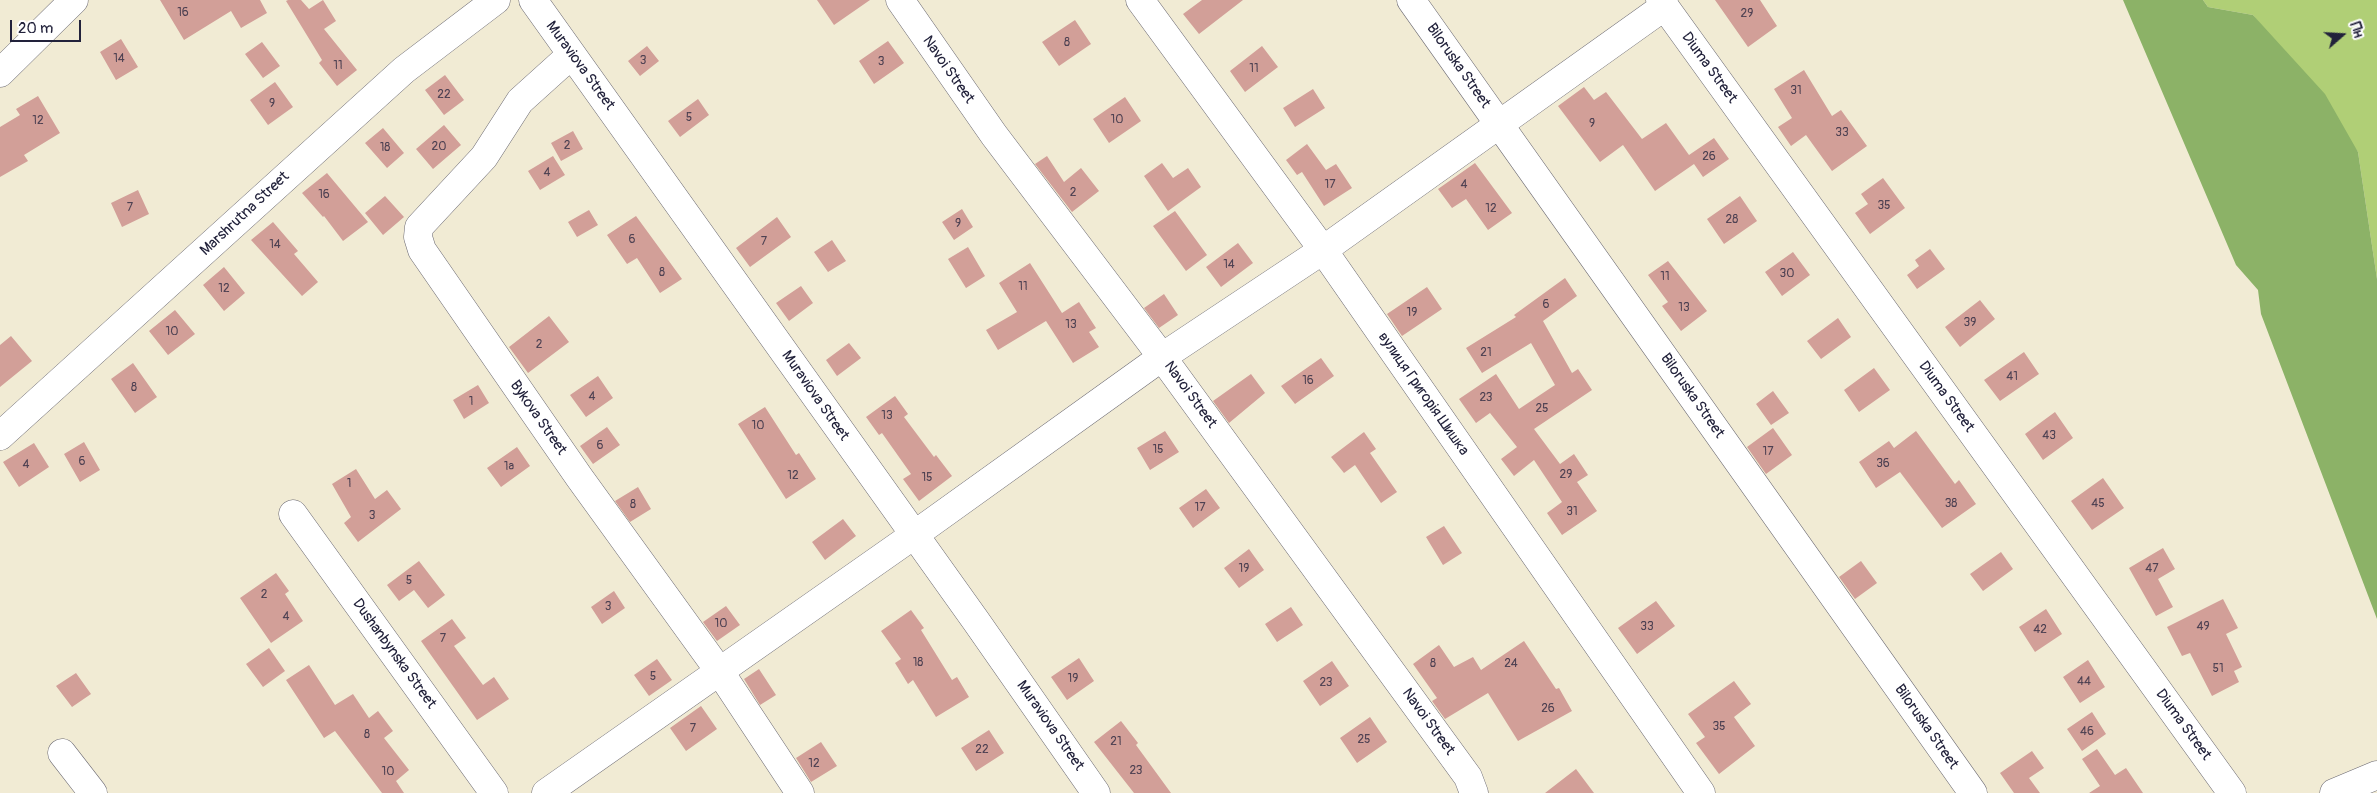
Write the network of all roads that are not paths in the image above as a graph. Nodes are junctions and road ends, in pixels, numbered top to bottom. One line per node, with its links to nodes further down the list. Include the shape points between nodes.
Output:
1 (74, 0): 9 (street)
2 (496, 0): 13 (street, Marshrutna Street, via 404,70)
3 (533, 0): 8 (street, Muraviova Street)
4 (900, 0): 12 (street, Navoi Street, via 994,135)
5 (1140, 0): 11 (street, вулиця Григорія Шишка)
6 (1411, 0): 10 (street, Biloruska Street)
7 (1662, 3): 10 (street); 27 (street, Diuma Street)
8 (571, 56): 15 (street, Muraviova Street); 16 (street, Bykova Street, via 520,101 484,157 419,227 418,237 422,250 579,477)
9 (0, 73)
10 (1500, 125): 11 (street); 26 (street, Biloruska Street)
11 (1323, 250): 12 (street); 25 (street, вулиця Григорія Шишка)
12 (1162, 357): 15 (street); 24 (street, Navoi Street, via 1468,777)
13 (0, 436)
14 (294, 514): 20 (street, Dushanbynska Street)
15 (914, 535): 16 (street); 23 (street, Muraviova Street)
16 (720, 672): 21 (street); 22 (street, Bykova Street)
17 (62, 753): 19 (street)
18 (2377, 775): 28 (street)
19 (93, 793)
20 (494, 793)
21 (546, 793)
22 (800, 793)
23 (1096, 793)
24 (1474, 793)
25 (1701, 793)
26 (1973, 793)
27 (2232, 793)
28 (2334, 793)

